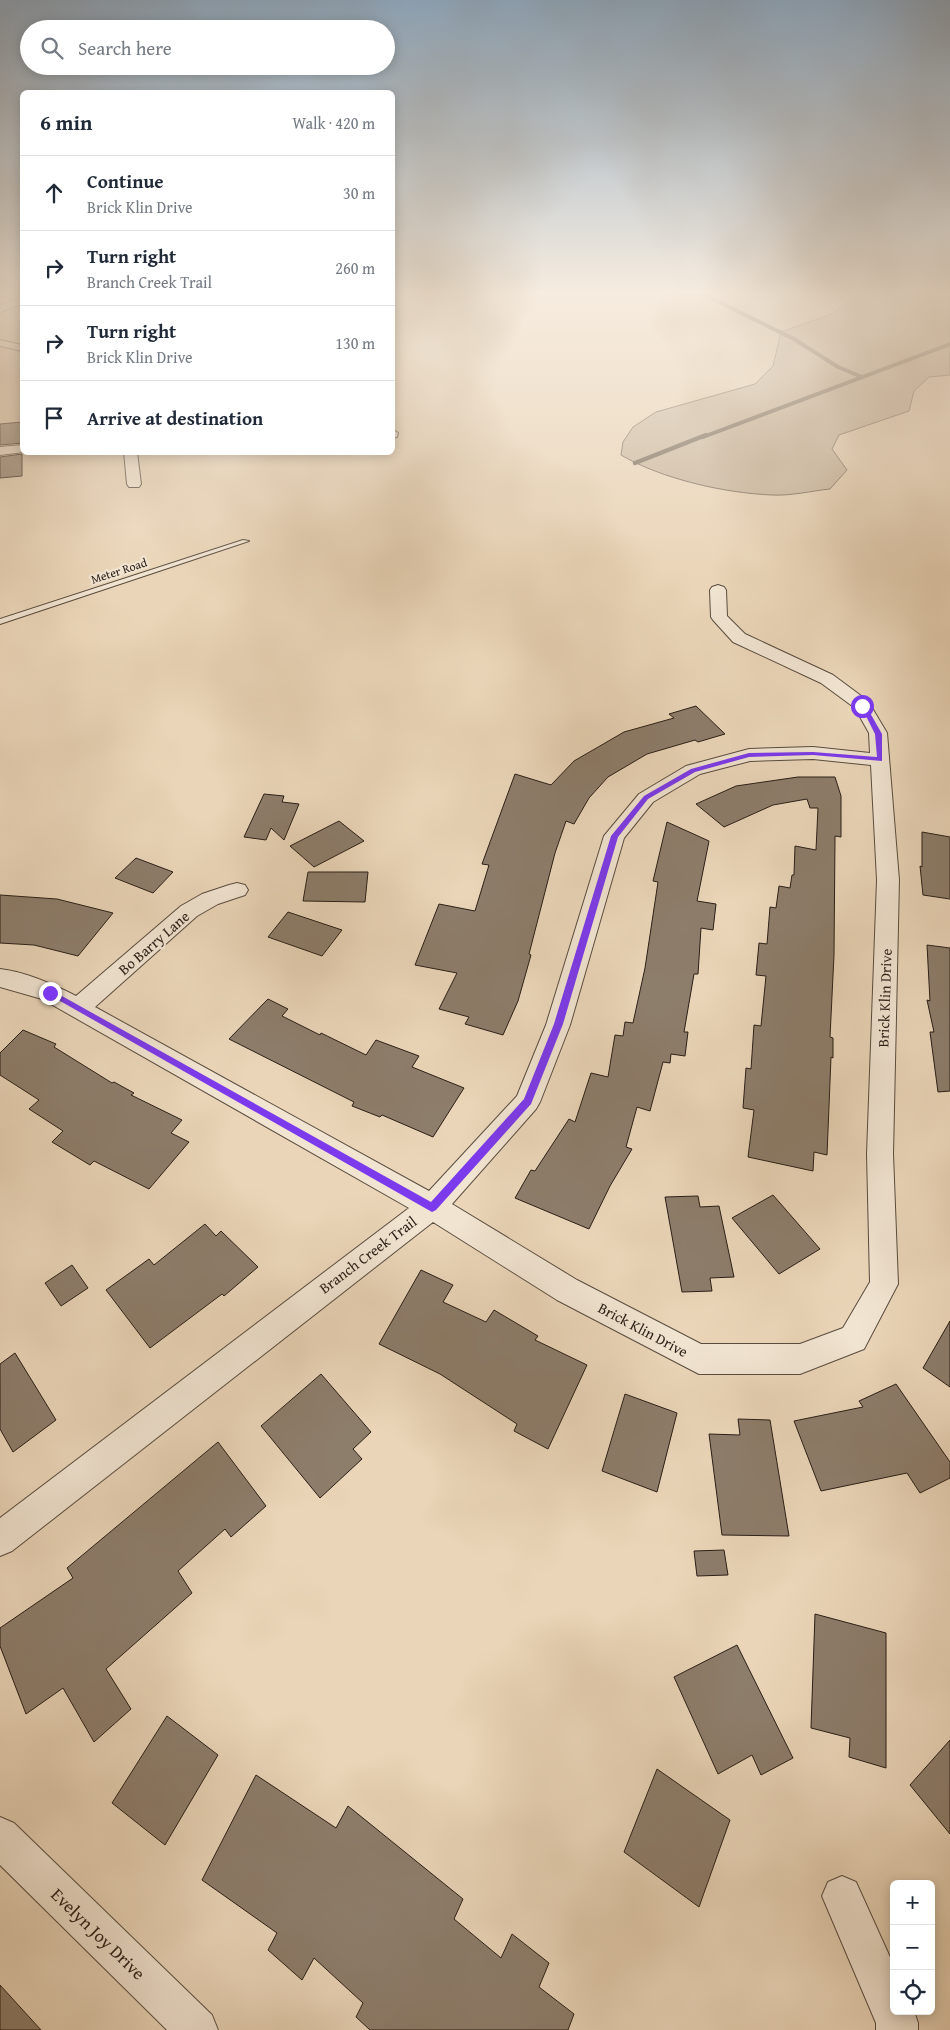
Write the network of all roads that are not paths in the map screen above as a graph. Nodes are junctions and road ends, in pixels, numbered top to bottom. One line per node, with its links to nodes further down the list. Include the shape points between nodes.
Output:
1 (20, 449): 2 (street)
2 (0, 451)
3 (130, 455): 4 (street)
4 (134, 484)
5 (245, 541): 7 (lane, Meter Road)
6 (718, 590): 8 (street, Brick Klin Drive, via 719,617 739,638 827,679 862,706 878,734)
7 (0, 622)
8 (880, 760): 12 (street, Branch Creek Trail, via 813,754 749,755 693,770 646,798 614,836 558,1024 528,1102); 12 (street, Brick Klin Drive, via 888,880 880,1154 884,1284 853,1339 800,1359 699,1359 567,1290)
9 (237, 890): 11 (street, Bo Barry Lane, via 210,899 189,911)
10 (0, 978): 11 (street, Brick Klin Drive, via 50,993)
11 (78, 1008): 12 (street, Brick Klin Drive)
12 (432, 1207): 13 (street, Branch Creek Trail)
13 (0, 1539)
14 (0, 1837): 16 (street, Evelyn Joy Drive)
15 (842, 1896): 17 (street, via 897,2023)
16 (197, 2030)
17 (897, 2030)

